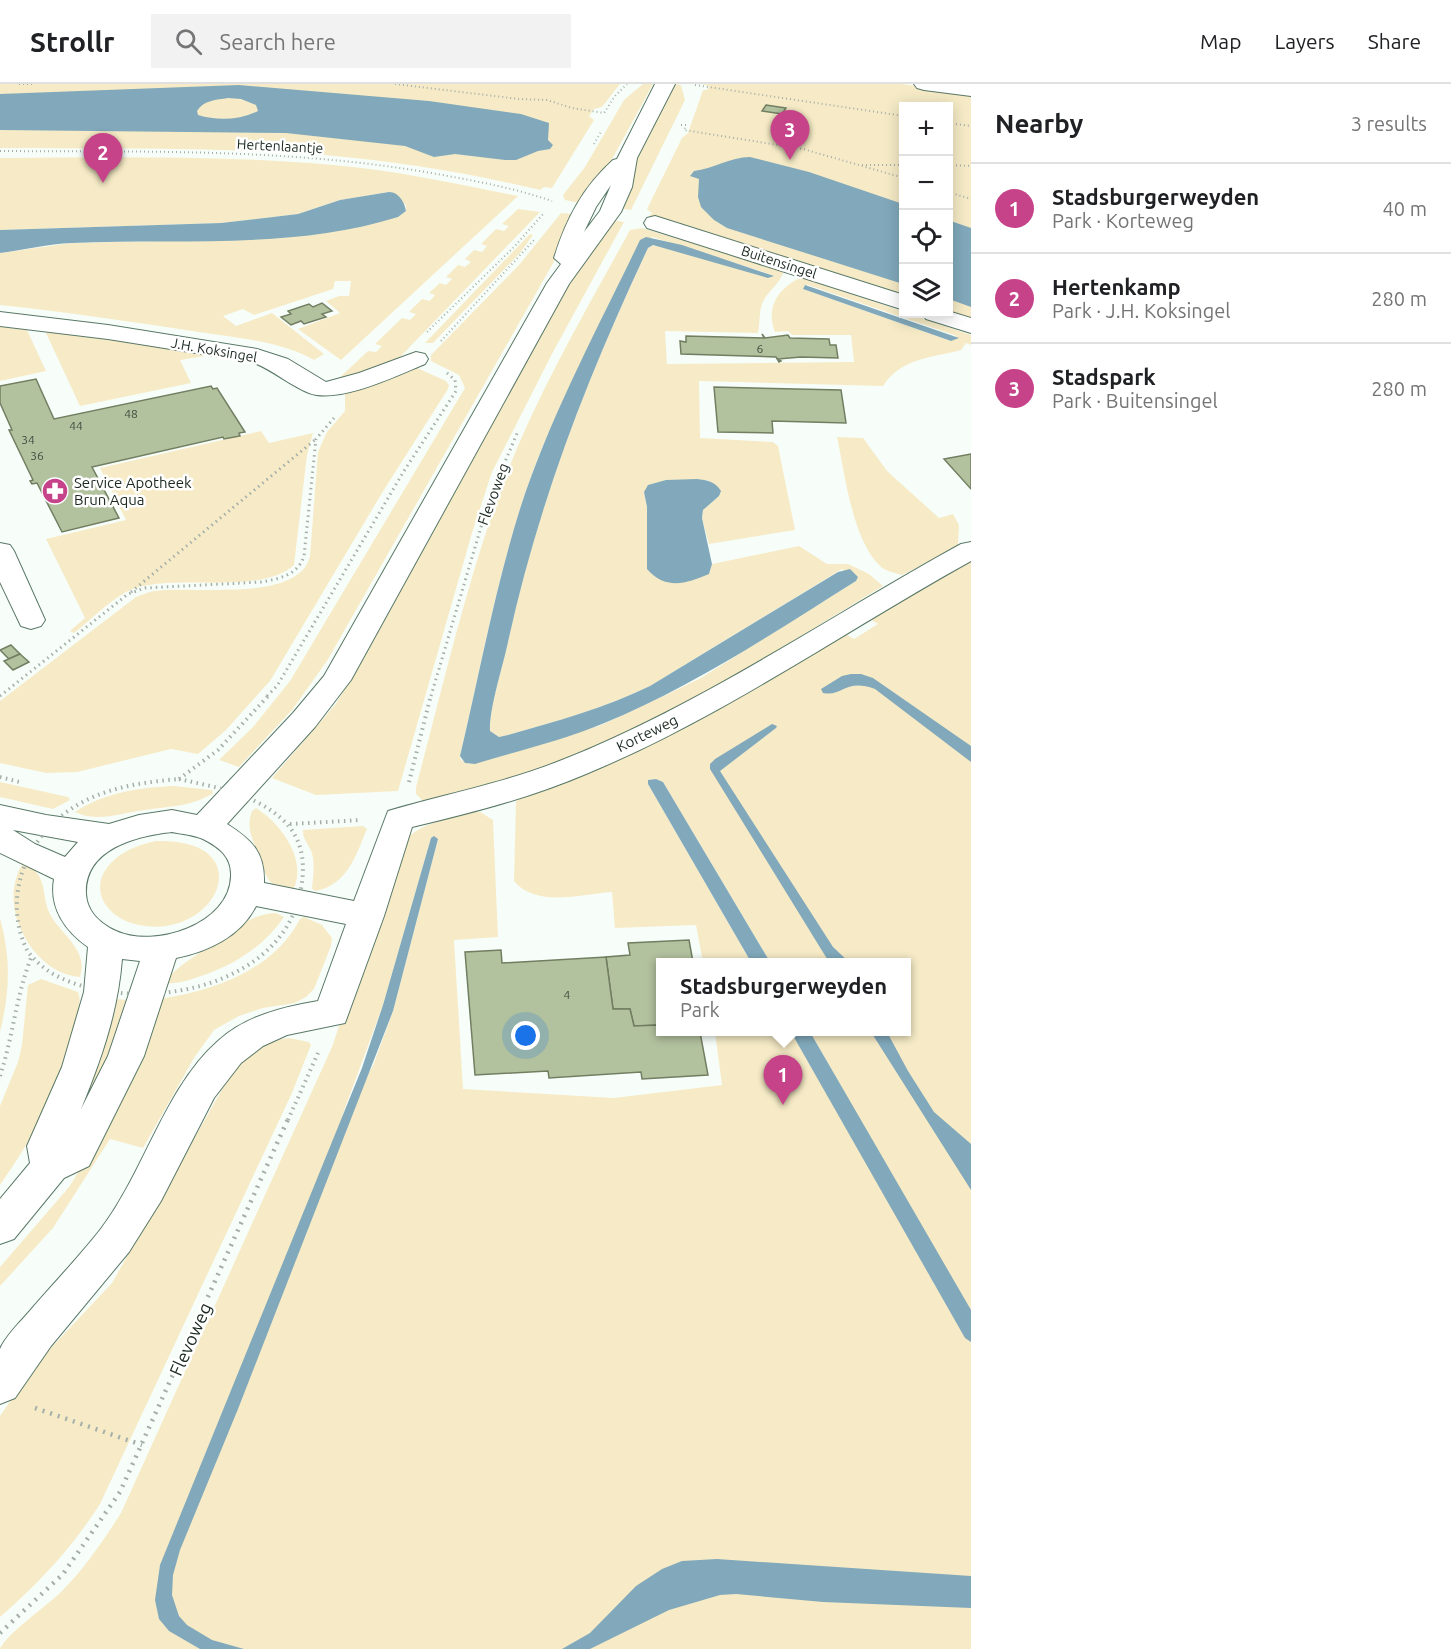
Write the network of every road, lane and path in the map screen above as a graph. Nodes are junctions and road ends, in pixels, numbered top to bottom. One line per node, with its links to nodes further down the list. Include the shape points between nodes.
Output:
1 (19, 84): 2 (path)
2 (33, 84)
3 (395, 84): 4 (path, via 547,100 604,113)
4 (627, 84)
5 (665, 84): 44 (street, via 627,158 610,212 558,283 336,680)
6 (688, 84): 9 (path)
7 (924, 84): 8 (street)
8 (971, 90)
9 (899, 115)
10 (682, 117): 14 (path, via 678,124 686,125 684,130 803,149)
11 (953, 124): 12 (path)
12 (971, 126)
13 (0, 151): 27 (path, Hertenlaantje, via 225,153 376,163 489,184 554,202 422,337 416,347)
14 (858, 165): 15 (path); 18 (path)
15 (899, 165)
16 (953, 165): 17 (path)
17 (971, 166)
18 (899, 177)
19 (953, 194): 20 (path)
20 (971, 200)
21 (655, 223): 23 (street, Buitensingel)
22 (535, 239): 27 (path, via 440,342)
23 (899, 302)
24 (946, 318): 26 (street)
25 (0, 319): 28 (street, J.H. Koksingel, via 257,356 321,389)
26 (971, 326)
27 (416, 359): 28 (street, J.H. Koksingel); 37 (path, via 451,375 457,384 456,391 277,686 218,750)
28 (336, 387): 30 (path, via 342,399 340,412)
29 (522, 423): 42 (path, Flevoweg, via 489,500 435,679)
30 (316, 439): 33 (path); 33 (path, via 304,556 297,569 264,583 145,588)
31 (971, 550): 42 (street, Korteweg, via 685,715 596,758 473,802)
32 (0, 551): 34 (street)
33 (128, 594): 35 (path)
34 (31, 620)
35 (0, 696)
36 (0, 777): 38 (path)
37 (179, 779)
38 (28, 784)
39 (85, 795): 40 (path)
40 (94, 796)
41 (0, 816): 45 (street)
42 (399, 819): 43 (path); 49 (street)
43 (290, 824)
44 (206, 826): 45 (street, via 172,820 150,822); 48 (street, via 240,848 248,862)
45 (110, 835): 47 (street, via 81,859)
46 (0, 837): 47 (street)
47 (73, 874): 50 (street, via 70,905 77,919)
48 (247, 892): 49 (street); 51 (street, via 232,916 208,935)
49 (367, 916): 53 (street)
50 (106, 941): 51 (street); 55 (street, via 102,992 91,1031 46,1146)
51 (162, 948): 55 (street, via 126,1056 109,1092 76,1155)
52 (31, 958): 54 (path)
53 (332, 1013): 57 (street, via 302,1016 275,1025 251,1035 229,1052 207,1078 136,1210 99,1263 40,1327); 59 (path, Flevoweg, via 315,1060)
54 (0, 1076)
55 (50, 1167): 56 (street)
56 (0, 1227)
57 (0, 1385)
58 (33, 1408): 59 (path)
59 (142, 1445): 60 (path, Flevoweg, via 120,1492 63,1575)
60 (0, 1633)

